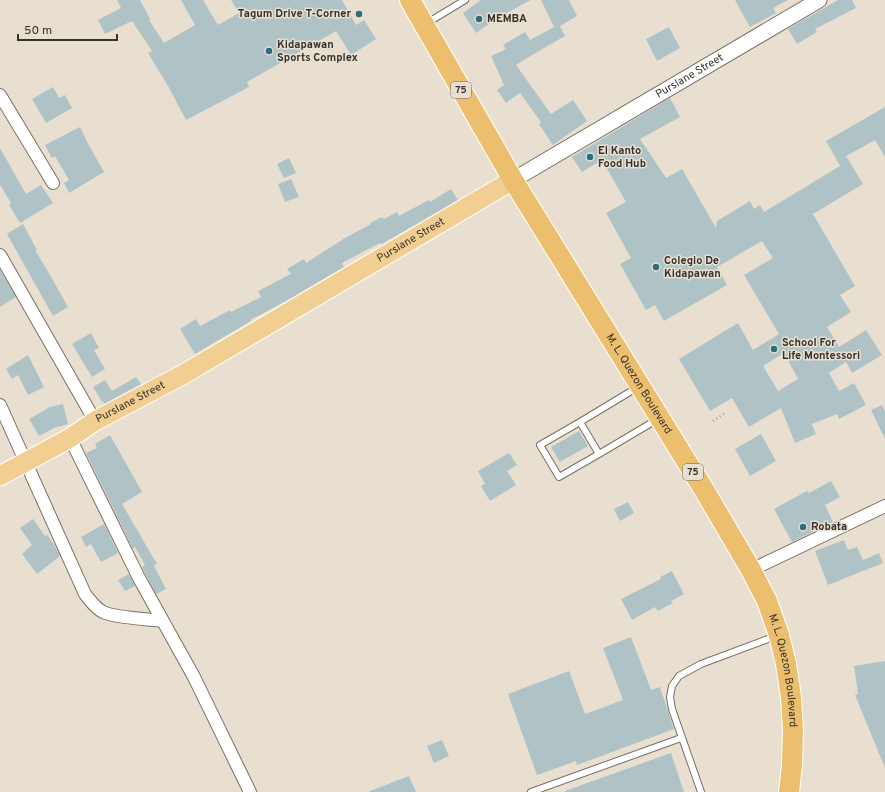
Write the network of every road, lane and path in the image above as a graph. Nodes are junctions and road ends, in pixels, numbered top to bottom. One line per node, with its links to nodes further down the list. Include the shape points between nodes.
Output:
1 (410, 0): 4 (highway, M. L. Quezon Boulevard / 75)
2 (465, 0): 4 (lane)
3 (819, 0): 6 (street, Purslane Street)
4 (424, 25): 6 (highway, M. L. Quezon Boulevard / 75)
5 (0, 94): 7 (street)
6 (513, 180): 9 (highway, M. L. Quezon Boulevard / 75); 13 (main road, Purslane Street, via 184,374)
7 (53, 183)
8 (0, 255): 13 (street)
9 (640, 386): 12 (highway, M. L. Quezon Boulevard / 75); 15 (lane)
10 (0, 405): 18 (street)
11 (724, 414): 14 (path)
12 (659, 418): 17 (lane); 21 (highway, M. L. Quezon Boulevard / 75)
13 (95, 421): 16 (main road, Purslane Street)
14 (713, 421)
15 (580, 422): 17 (lane); 17 (lane, via 540,445 559,477)
16 (70, 438): 18 (main road, Purslane Street); 22 (street)
17 (599, 454)
18 (25, 462): 19 (main road, Purslane Street); 22 (street, via 85,594 94,605 102,612 113,615)
19 (0, 476)
20 (885, 506): 21 (street)
21 (751, 570): 23 (highway, M. L. Quezon Boulevard / 75, via 767,601)
22 (163, 621): 25 (street, via 194,677)
23 (779, 635): 24 (lane, via 701,664 679,676 672,686 670,697); 28 (highway, M. L. Quezon Boulevard / 75, via 791,697 793,730)
24 (681, 738): 26 (lane); 27 (lane)
25 (250, 792)
26 (531, 792)
27 (701, 792)
28 (789, 792)

